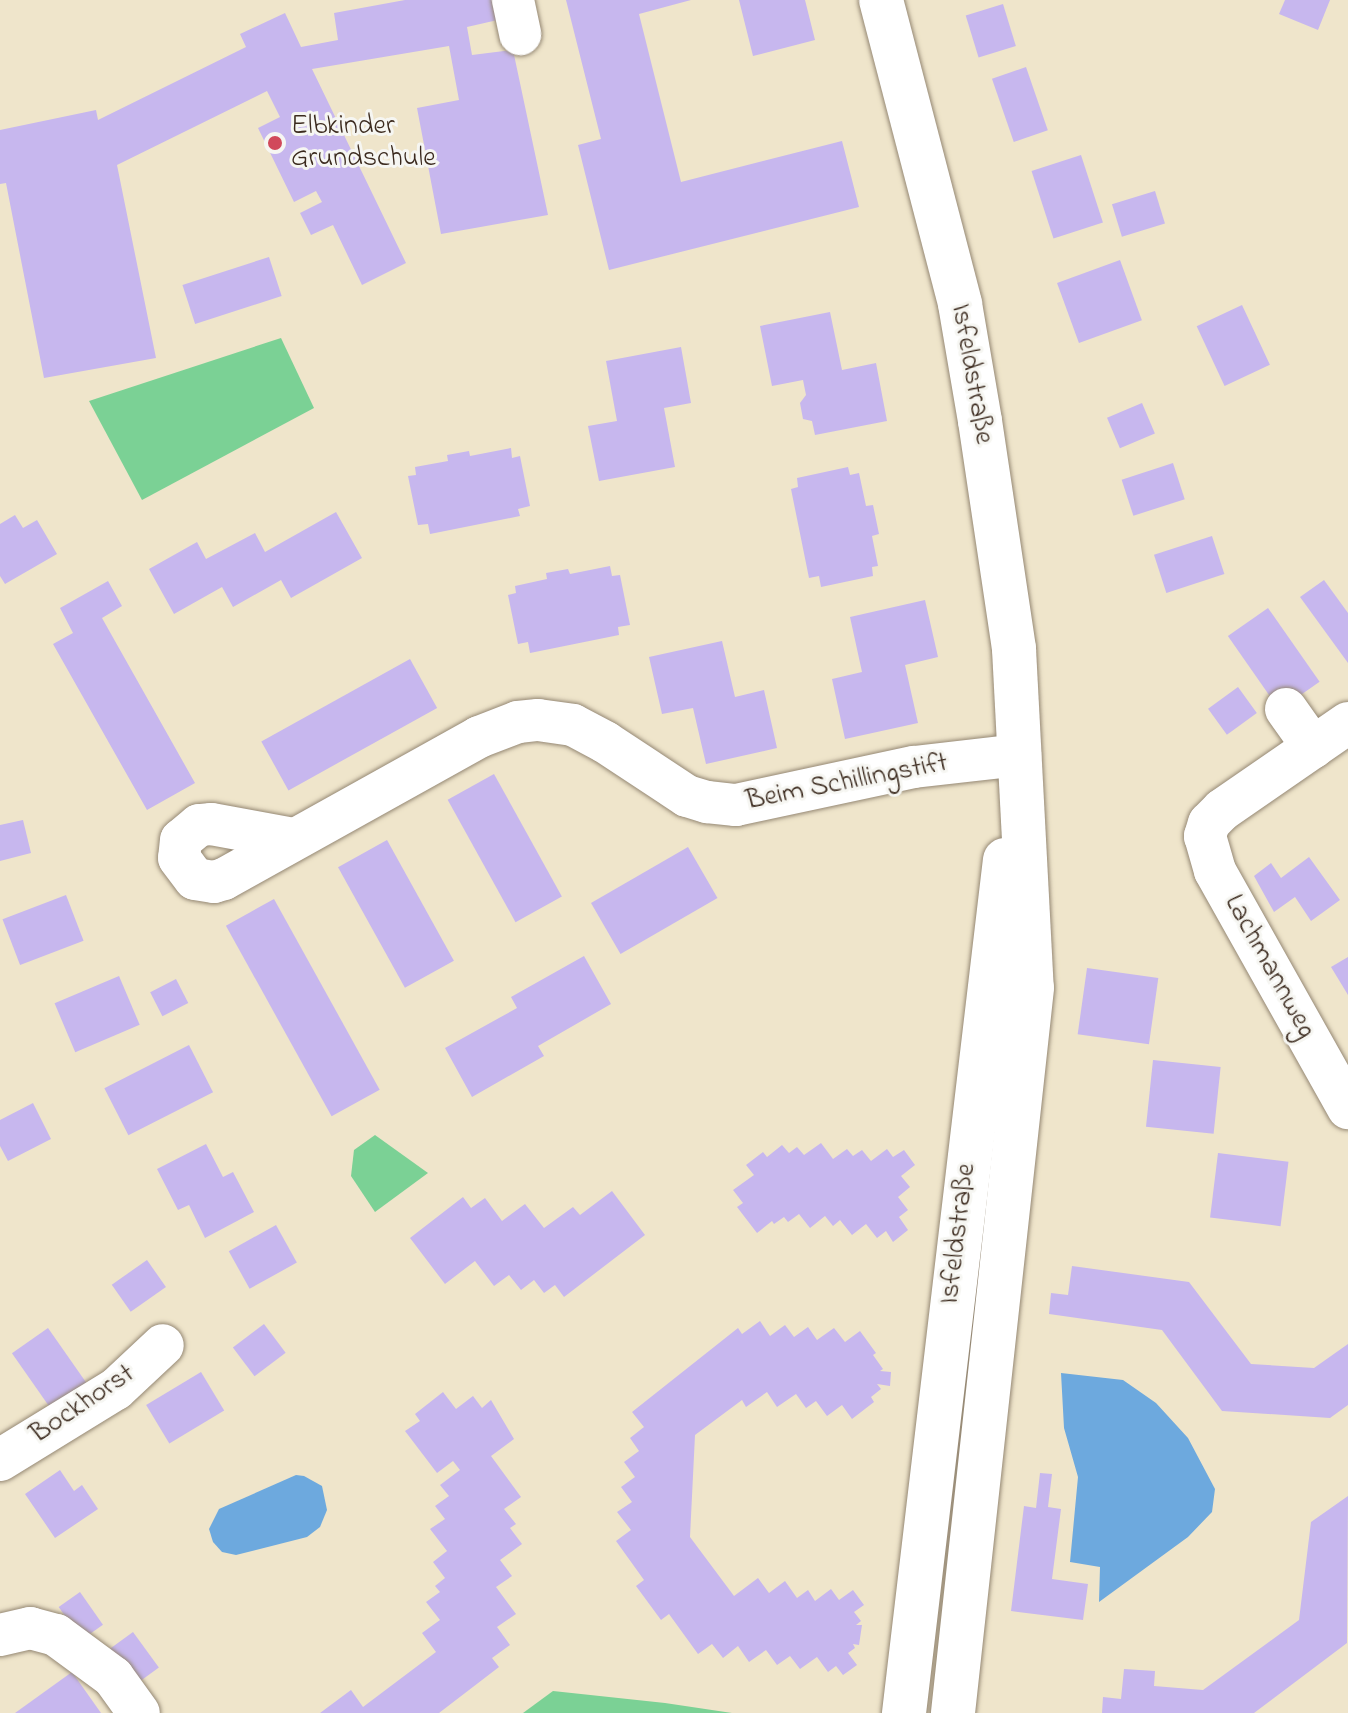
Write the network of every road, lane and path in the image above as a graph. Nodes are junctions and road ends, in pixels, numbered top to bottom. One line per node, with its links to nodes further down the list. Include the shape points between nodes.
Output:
1 (881, 0): 5 (main road, Isfeldstraße, via 960,304 1014,649)
2 (1286, 709): 4 (street)
3 (1348, 723): 4 (street)
4 (1313, 747): 7 (street, Lachmannweg, via 1222,810 1205,836 1215,871)
5 (1020, 755): 6 (street, Beim Schillingstift, via 914,767 736,805 687,796 573,725 518,722 479,737); 12 (main road, Isfeldstraße, via 988,986); 13 (main road, Isfeldstraße, via 1032,988)
6 (293, 839)
7 (1348, 1108)
8 (163, 1345): 9 (street, Bockhorst, via 116,1389)
9 (0, 1460)
10 (0, 1635): 11 (street, via 30,1628 56,1635 113,1677)
11 (139, 1713)
12 (904, 1713)
13 (953, 1713)

